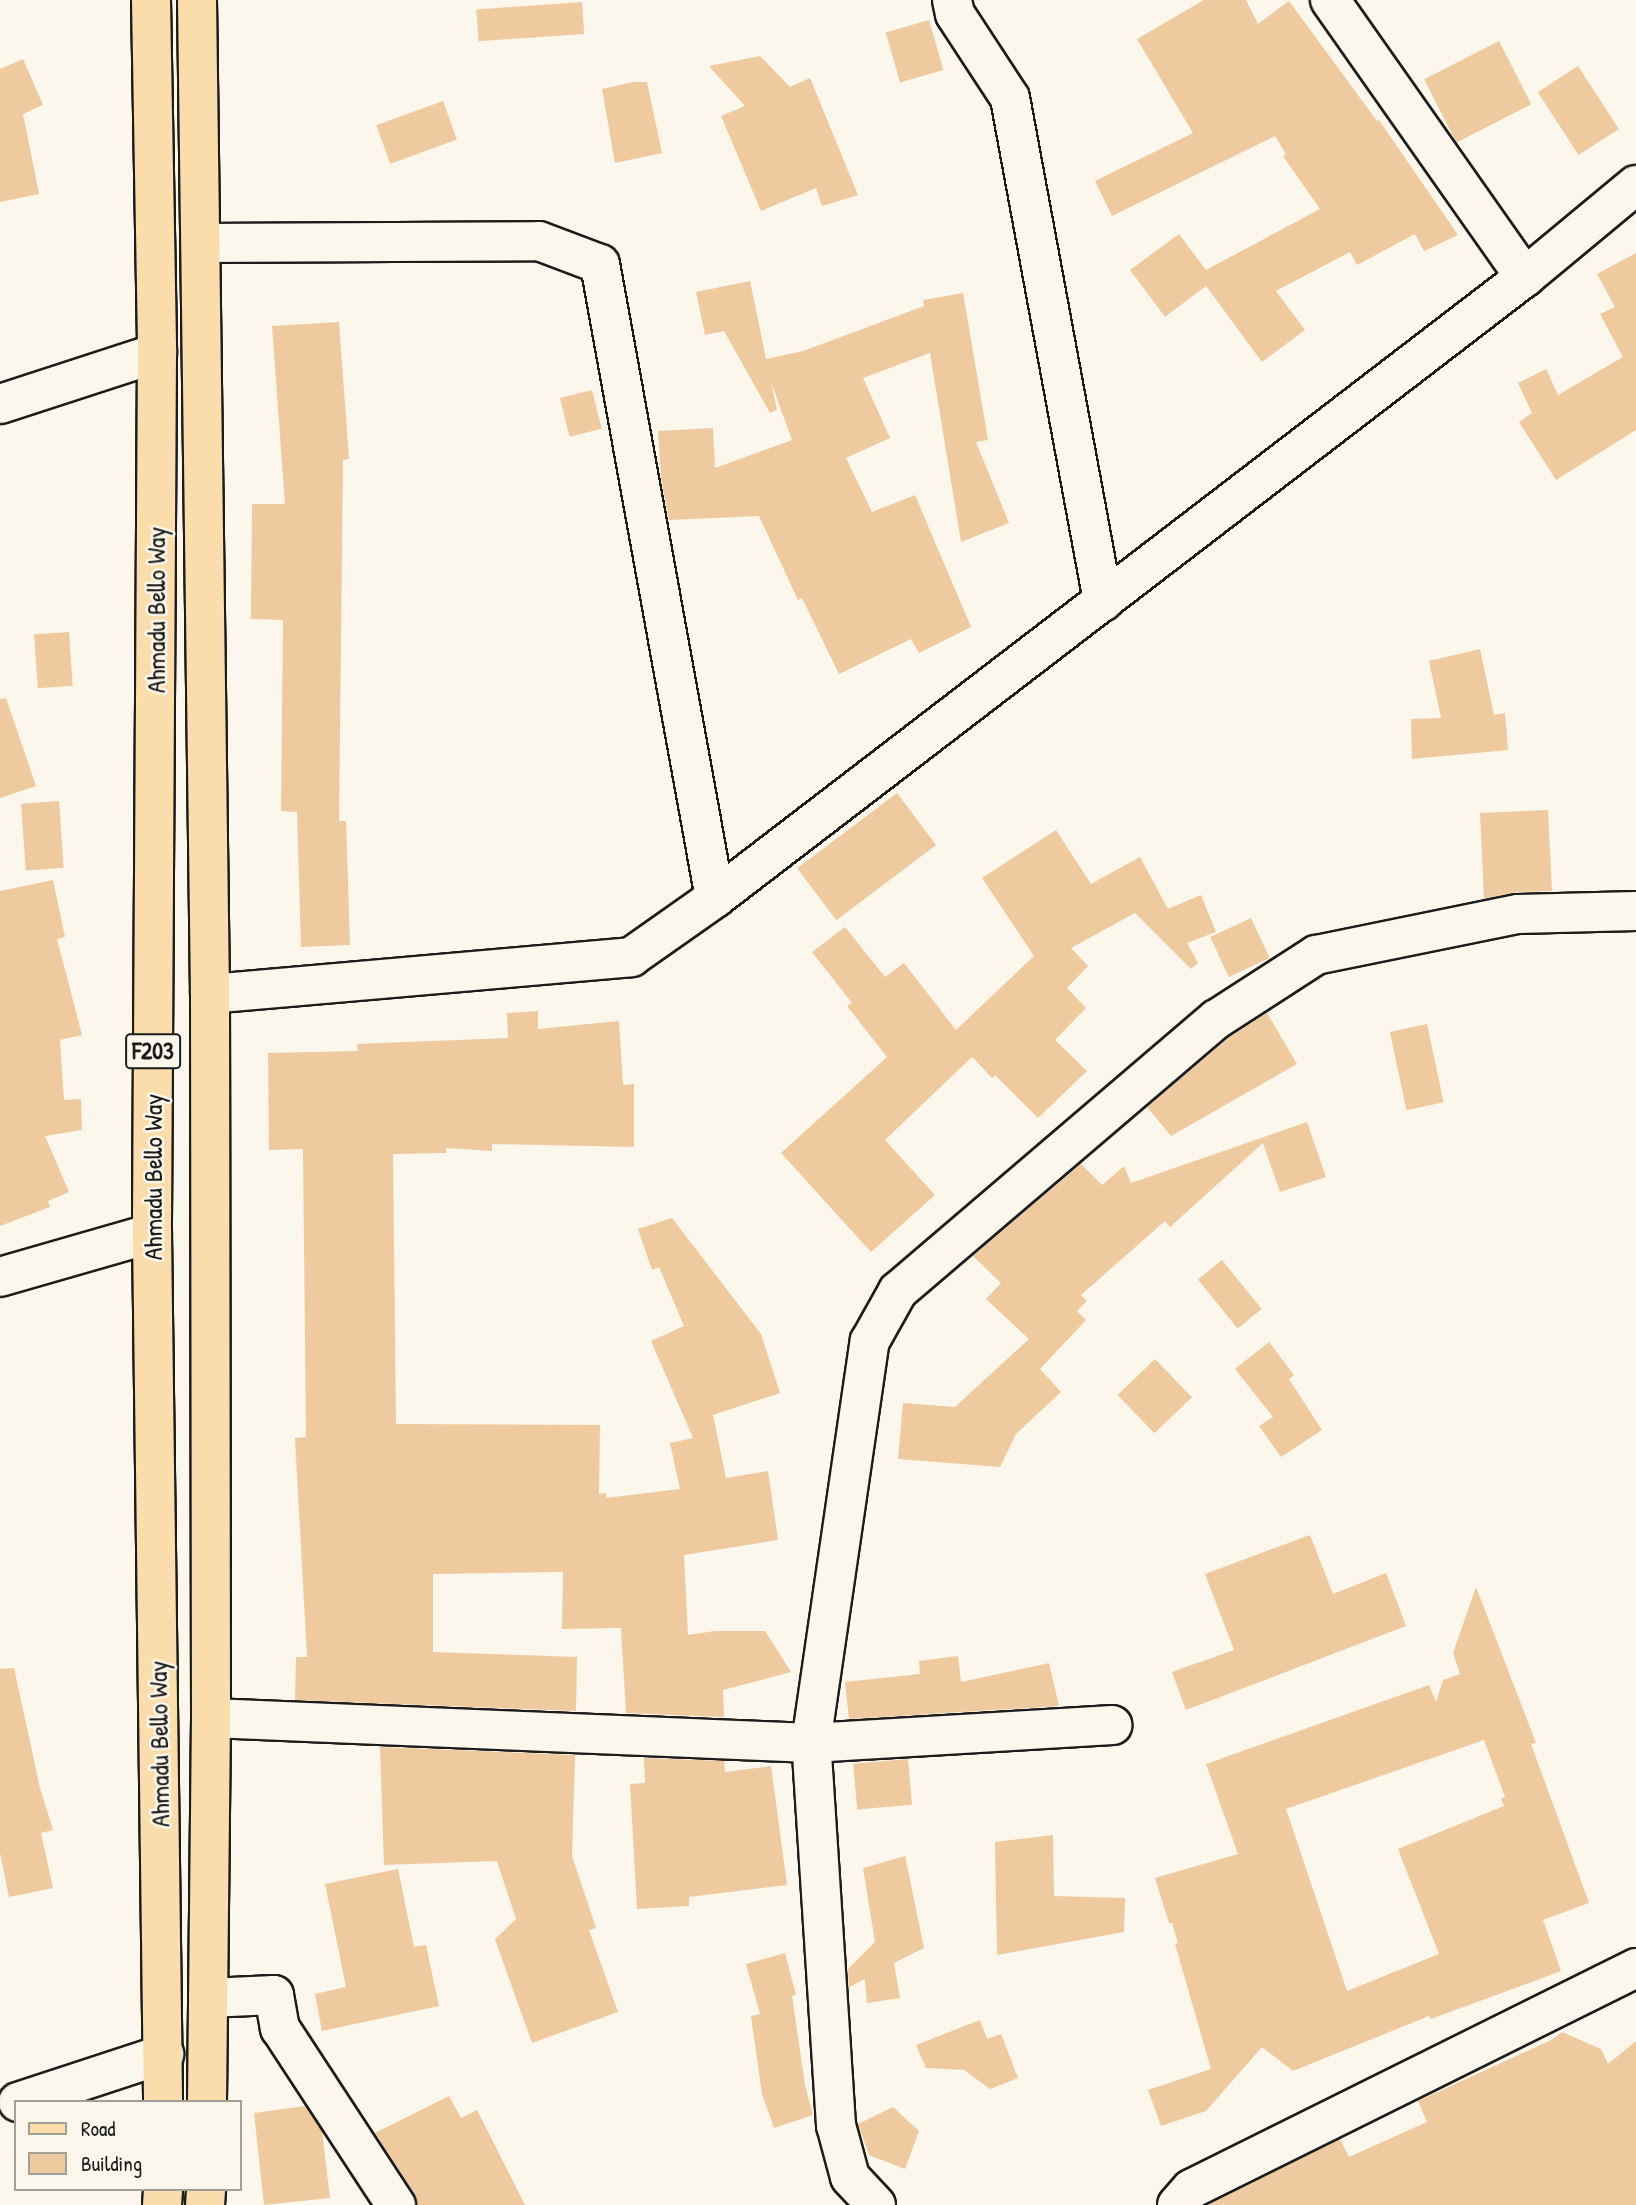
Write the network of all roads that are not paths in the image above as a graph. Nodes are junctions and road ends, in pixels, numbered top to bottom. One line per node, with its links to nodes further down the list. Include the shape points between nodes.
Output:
1 (150, 0): 8 (main road, Ahmadu Bello Way / F203)
2 (197, 0): 6 (main road, F203)
3 (952, 0): 10 (street, via 955,14 1010,98)
4 (1330, 0): 7 (street)
5 (1636, 184): 7 (street)
6 (202, 243): 11 (street, via 538,241 600,264); 13 (main road, F203)
7 (1525, 277): 10 (street)
8 (158, 353): 9 (street); 14 (main road, Ahmadu Bello Way / F203)
9 (0, 404)
10 (1103, 601): 11 (street)
11 (715, 898): 13 (street, via 631,957)
12 (1636, 911): 18 (street, via 1518,914 1316,955 1217,1019 898,1291 870,1341)
13 (210, 994): 16 (main road, F203)
14 (152, 1233): 15 (street); 21 (main road, Ahmadu Bello Way / F203)
15 (0, 1277)
16 (211, 1718): 18 (street); 20 (main road, F203)
17 (1112, 1725): 18 (street)
18 (811, 1743): 26 (street, via 836,2125 850,2178)
19 (1636, 1968): 27 (street, via 1191,2189)
20 (208, 1998): 24 (main road, F203); 25 (street, via 274,1995 280,2028)
21 (164, 2054): 22 (street); 23 (main road, Ahmadu Bello Way / F203)
22 (23, 2100)
23 (163, 2100)
24 (206, 2100)
25 (397, 2205)
26 (876, 2205)
27 (1177, 2205)

